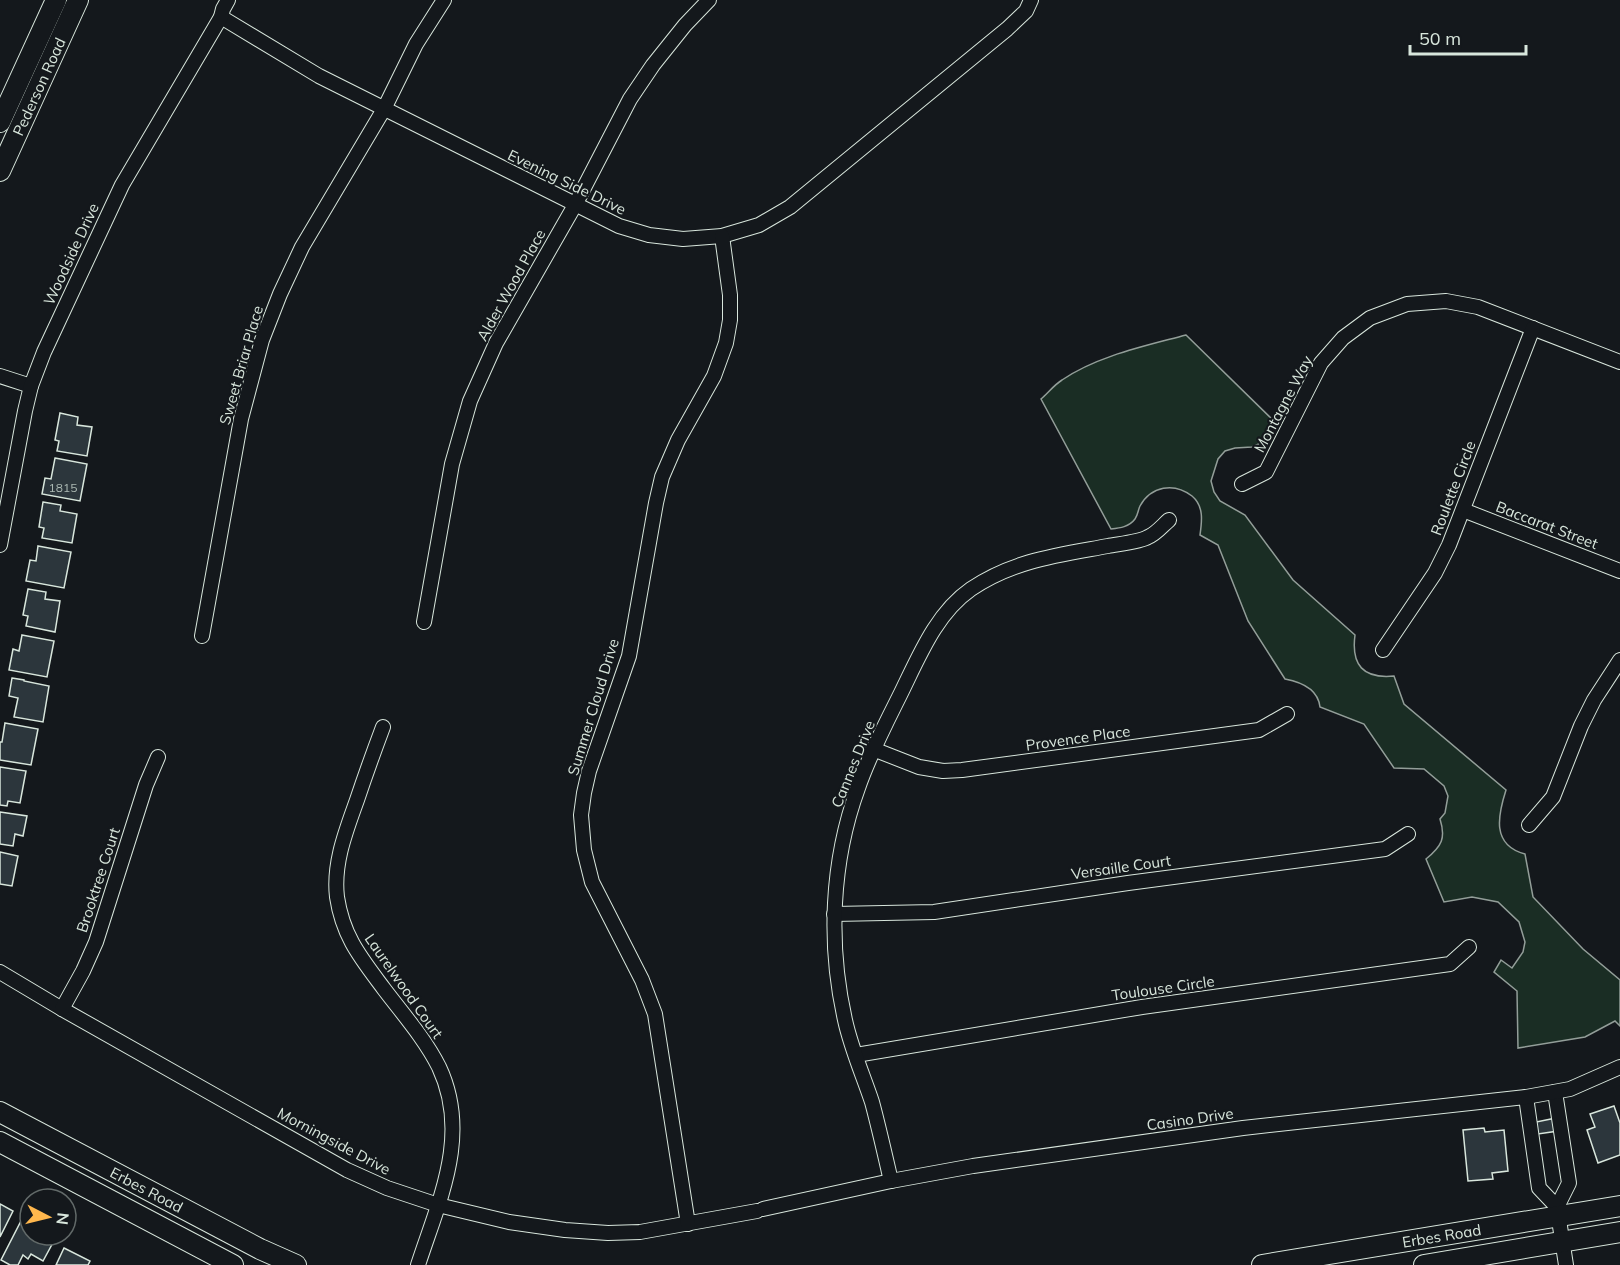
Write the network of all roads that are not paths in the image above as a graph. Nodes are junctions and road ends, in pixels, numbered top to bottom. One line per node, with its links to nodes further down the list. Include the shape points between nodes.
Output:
1 (56, 0): 9 (main road, Pederson Road)
2 (78, 0): 10 (main road, Pederson Road)
3 (228, 0): 7 (street, Woodside Drive)
4 (444, 0): 8 (street, Sweet Briar Place, via 416,44)
5 (709, 0): 11 (street, Alder Wood Place, via 678,33 630,99)
6 (1031, 0): 12 (street, Evening Side Drive, via 1026,11 1007,29 790,207 759,225)
7 (221, 17): 8 (street, Evening Side Drive); 16 (street, Woodside Drive, via 122,185)
8 (384, 109): 11 (street, Evening Side Drive); 23 (street, Sweet Briar Place, via 302,247 262,340 241,419)
9 (0, 122)
10 (0, 171)
11 (575, 205): 12 (street, Evening Side Drive, via 648,235 683,239); 22 (street, Alder Wood Place, via 496,343 470,400 452,464)
12 (722, 236): 47 (street, Summer Cloud Drive, via 730,295 726,343 714,376 662,477 629,656 589,771 581,815 592,882 655,1014)
13 (1533, 328): 14 (street, Montagne Way); 17 (street, Montagne Way, via 1479,307 1446,301 1407,304 1370,318 1343,338 1321,363 1266,472); 18 (street, Roulette Circle)
14 (1620, 362)
15 (0, 376): 16 (street)
16 (31, 386): 20 (street, Woodside Drive)
17 (1242, 484)
18 (1463, 510): 21 (street, Baccarat Street); 24 (street, Roulette Circle, via 1435,573)
19 (1169, 520): 28 (street, Cannes Drive, via 1148,538 1029,561 969,590 932,632)
20 (0, 545)
21 (1620, 571)
22 (424, 622)
23 (202, 636)
24 (1383, 650)
25 (1620, 660): 30 (street, via 1581,726 1553,797)
26 (1287, 714): 28 (street, Provence Place, via 1259,730 962,770 919,767)
27 (382, 727): 43 (street, Laurelwood Court, via 341,844 337,896 356,951 426,1046 446,1085 453,1143)
28 (873, 749): 32 (street, Cannes Drive, via 846,827)
29 (158, 757): 35 (street, Brooktree Court, via 96,942)
30 (1529, 825)
31 (1408, 834): 32 (street, Versaille Court, via 1385,849 934,912)
32 (834, 914): 36 (street, Cannes Drive, via 839,987)
33 (1469, 947): 36 (street, Toulouse Circle, via 1450,964 1142,1007)
34 (0, 972): 35 (street, Morningside Drive)
35 (62, 1009): 43 (street, Morningside Drive, via 347,1170)
36 (856, 1055): 42 (street, Cannes Drive)
37 (1620, 1067): 38 (street, Casino Drive)
38 (1556, 1092): 39 (street, Casino Drive); 46 (street, via 1569,1183)
39 (1526, 1097): 42 (street, Casino Drive, via 1243,1128); 46 (street, via 1539,1188)
40 (0, 1112): 51 (main road, Erbes Road)
41 (0, 1142): 50 (main road, Erbes Road)
42 (891, 1181): 45 (street, Casino Drive)
43 (438, 1204): 47 (street, Morningside Drive, via 509,1222 576,1231 639,1232); 52 (street, Laurelwood Court)
44 (1620, 1206): 46 (main road, Erbes Road)
45 (760, 1210): 47 (street, Morningside Drive)
46 (1558, 1212): 49 (street); 53 (main road, Erbes Road)
47 (688, 1224)
48 (1620, 1232): 49 (main road, Erbes Road)
49 (1562, 1242): 54 (main road, Erbes Road); 55 (street)
50 (233, 1265)
51 (296, 1265)
52 (418, 1265)
53 (1262, 1265)
54 (1425, 1265)
55 (1566, 1265)

